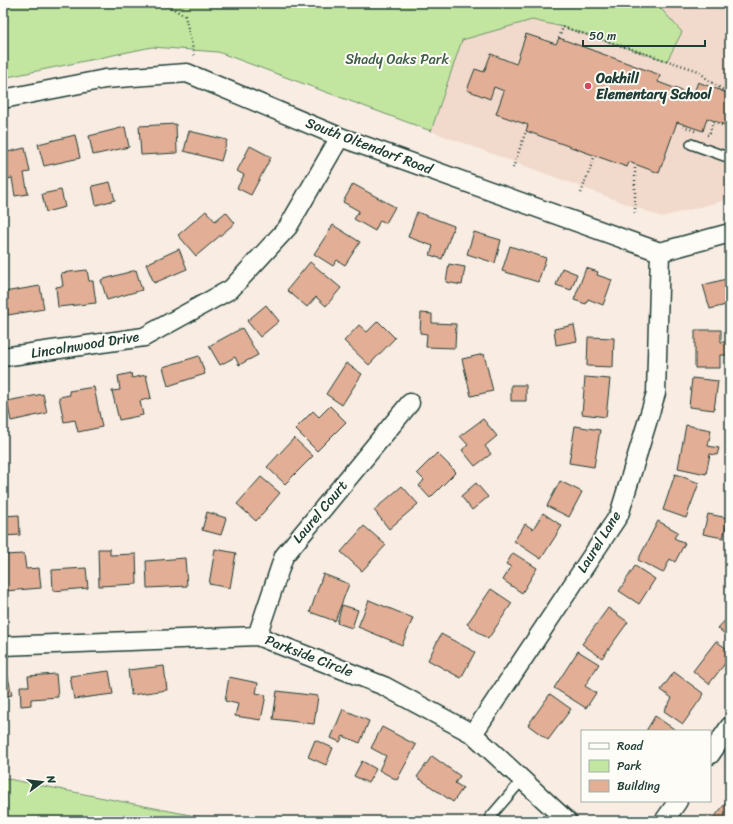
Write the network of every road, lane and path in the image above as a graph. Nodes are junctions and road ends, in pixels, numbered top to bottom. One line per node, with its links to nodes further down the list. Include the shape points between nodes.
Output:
1 (164, 3): 3 (path, via 185,16)
2 (559, 38): 4 (path, via 563,27 699,71 708,80)
3 (200, 78): 5 (street, South Oltendorf Road, via 187,73 105,79); 11 (street, South Oltendorf Road)
4 (730, 92)
5 (3, 99)
6 (683, 126): 9 (path)
7 (730, 128): 10 (path, via 714,122 709,135)
8 (526, 130): 16 (path)
9 (696, 131)
10 (702, 133)
11 (340, 137): 20 (street, South Oltendorf Road); 21 (street, Lincolnwood Drive, via 288,227 231,289 144,337)
12 (691, 144): 14 (lane)
13 (594, 155): 17 (path)
14 (730, 158)
15 (635, 164): 18 (path)
16 (513, 168)
17 (581, 193)
18 (634, 213)
19 (730, 233): 20 (street)
20 (660, 252): 26 (street, Laurel Lane, via 656,393 619,515)
21 (3, 357)
22 (410, 403): 23 (street, Laurel Court, via 284,556)
23 (257, 636): 24 (street, Parkside Circle); 26 (street, Parkside Circle, via 384,686)
24 (3, 646)
25 (730, 726): 27 (street)
26 (473, 734): 28 (street, Parkside Circle)
27 (711, 754)
28 (522, 780): 30 (lane); 31 (street, Parkside Circle)
29 (677, 802): 32 (street)
30 (494, 818)
31 (567, 821)
32 (664, 821)

